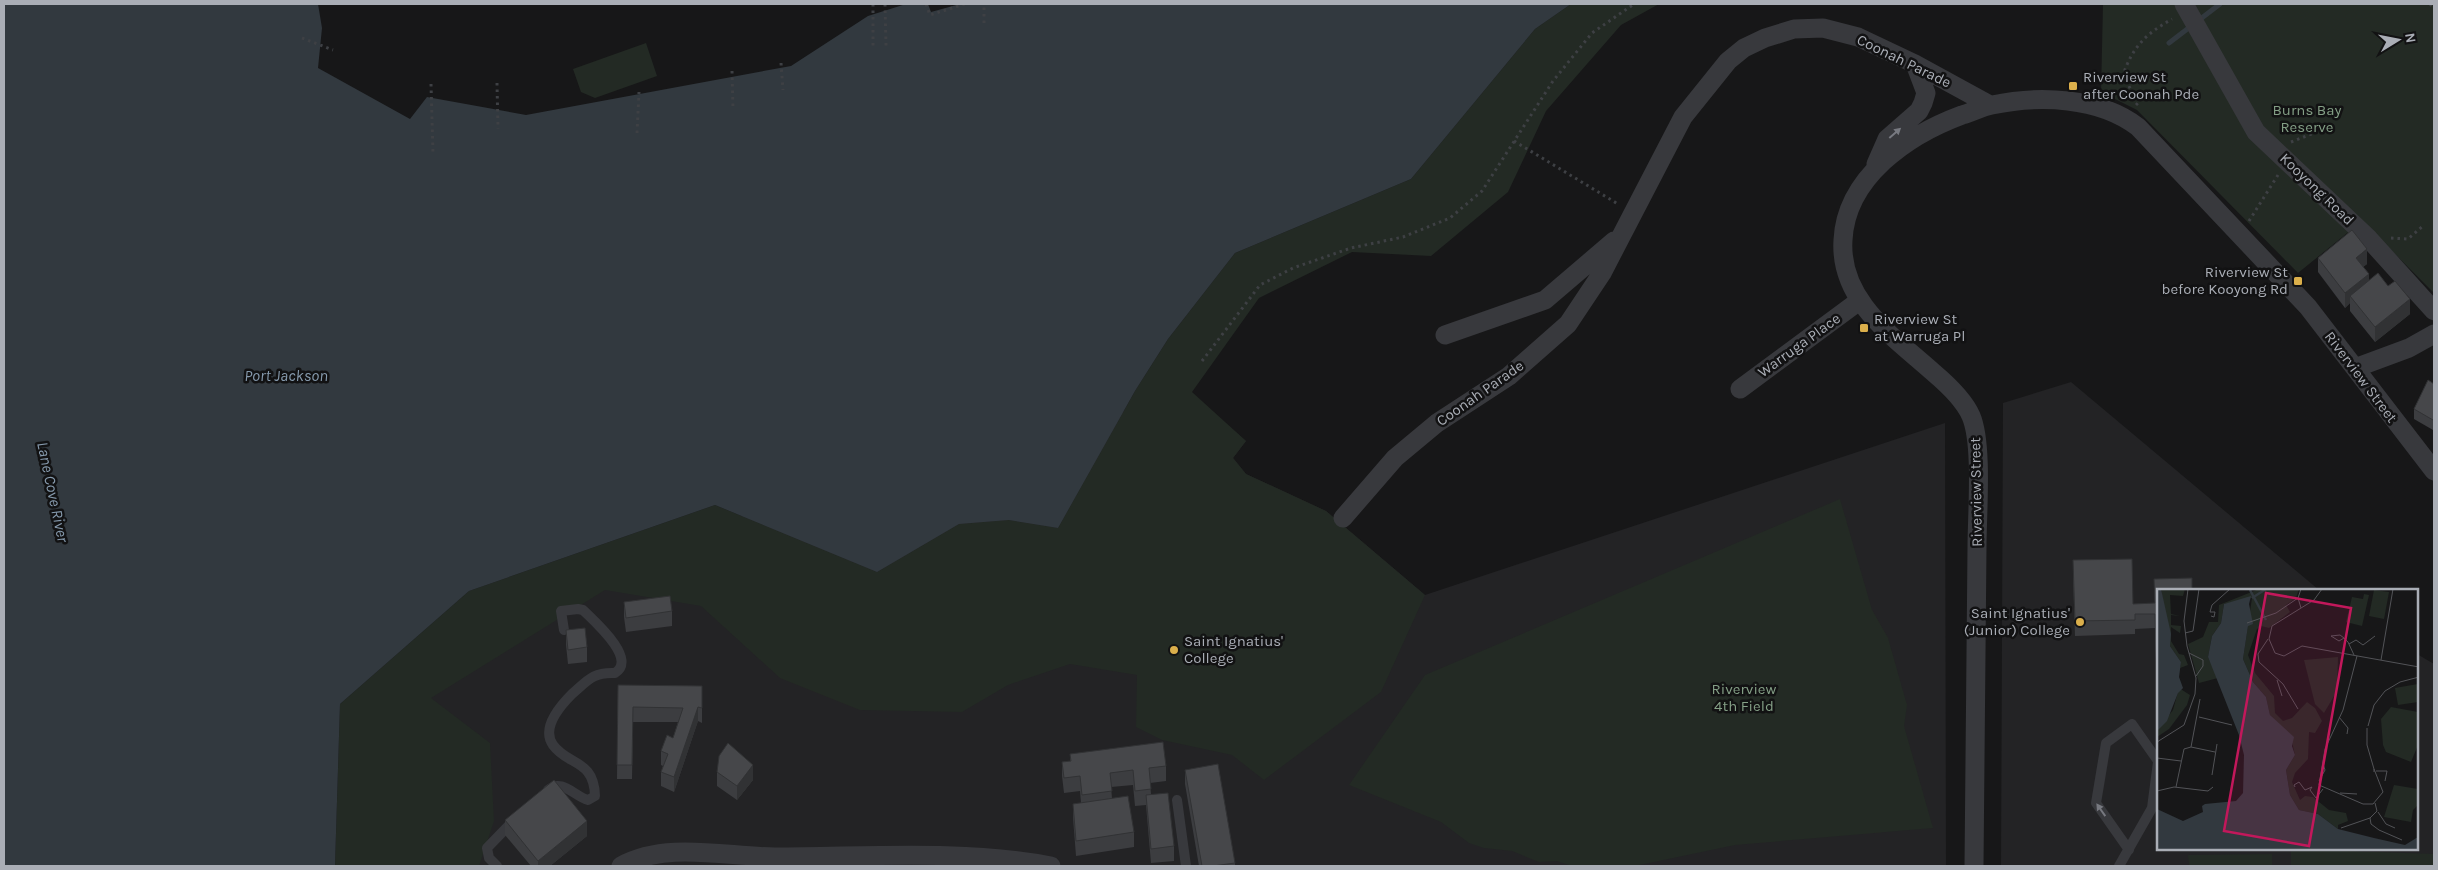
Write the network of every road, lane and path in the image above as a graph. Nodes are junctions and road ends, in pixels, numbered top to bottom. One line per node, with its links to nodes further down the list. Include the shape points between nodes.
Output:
1 (873, 4): 13 (path)
2 (885, 4): 12 (path)
3 (926, 4): 4 (path, via 930,15)
4 (964, 4)
5 (984, 4): 10 (path)
6 (1634, 4): 28 (path, via 1592,33 1553,81)
7 (2430, 4): 9 (path)
8 (2186, 7): 24 (path, via 2154,30 2130,54 2123,74 2138,103); 29 (street, Kooyong Road, via 2256,132)
9 (2434, 8)
10 (984, 23)
11 (302, 38): 14 (path)
12 (886, 46)
13 (873, 48)
14 (333, 50)
15 (781, 62): 20 (path)
16 (1915, 64): 22 (street, Coonah Parade); 31 (street, Riverview Street, one-way to 16, via 1888,139 1919,111 1923,103 1926,93); 35 (street, Coonah Parade, via 1858,37 1823,28 1794,29 1744,48 1728,61 1683,117)
17 (732, 71): 23 (path)
18 (496, 83): 25 (path)
19 (431, 84): 30 (path)
20 (783, 90)
21 (639, 92): 26 (path)
22 (1990, 105): 24 (street, Riverview Street, via 2046,101 2087,104); 31 (street, Riverview Street, via 1929,130 1893,153)
23 (733, 109)
24 (2125, 117): 34 (street, Riverview Street)
25 (498, 129)
26 (637, 132)
27 (2314, 133): 29 (path, via 2297,140)
28 (1514, 141): 32 (path); 41 (path, via 1482,191 1450,218 1404,237 1351,248 1293,268 1260,285)
29 (2285, 152): 34 (path); 38 (street, Kooyong Road)
30 (433, 153)
31 (1871, 174): 37 (street, Riverview Street, via 1850,208 1843,240 1845,271)
32 (1622, 206)
33 (2424, 225): 36 (path, via 2408,239)
34 (2240, 234): 42 (street, Riverview Street, via 2308,307)
35 (1621, 235): 40 (street, Coonah Parade, via 1545,300); 45 (street, Coonah Parade, via 1602,273 1568,324 1509,376 1437,423 1395,458)
36 (2388, 237)
37 (1859, 301): 43 (street, Warruga Place); 60 (street, Riverview Street, via 1885,329 1947,384 1970,414 1975,428)
38 (2434, 311)
39 (2434, 334): 42 (street, via 2409,348)
40 (1444, 335)
41 (1202, 361)
42 (2355, 368): 44 (street, Riverview Street)
43 (1740, 389)
44 (2434, 471)
45 (1343, 518)
46 (564, 630): 49 (lane, via 561,611 583,610 618,649 621,669 593,675 559,706 550,726 553,745 583,766 591,778 595,796 590,800 582,798 554,785)
47 (2157, 761): 52 (lane, one-way to 47, via 2096,803 2106,743 2132,724)
48 (2157, 770): 52 (lane, via 2152,808)
49 (539, 798)
50 (1177, 800): 59 (lane)
51 (525, 810): 55 (lane, via 489,845 488,855)
52 (2129, 850): 61 (lane)
53 (867, 855): 54 (street, via 773,857 698,852); 57 (lane); 58 (street, via 990,858)
54 (668, 861): 56 (street, via 647,857)
55 (497, 866)
56 (621, 866)
57 (842, 866)
58 (1051, 866)
59 (1186, 866)
60 (1974, 866)
61 (2119, 866)

